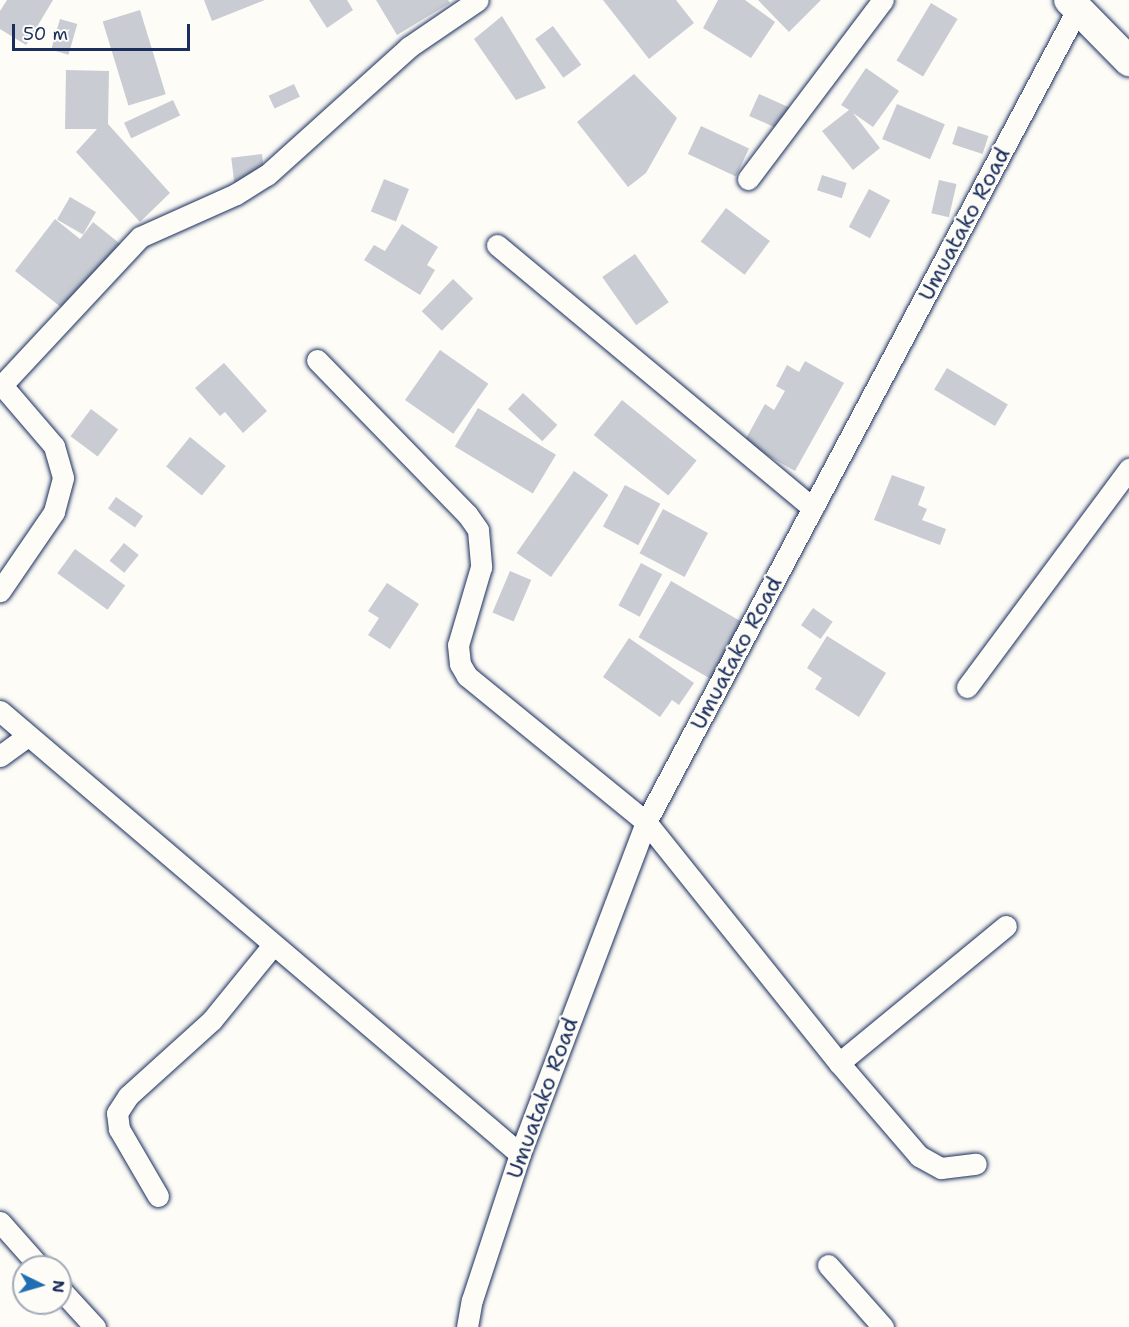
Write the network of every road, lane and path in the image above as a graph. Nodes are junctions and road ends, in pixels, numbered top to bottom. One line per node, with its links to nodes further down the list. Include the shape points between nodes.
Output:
1 (478, 0): 8 (street, via 410,47 267,176 140,237)
2 (883, 0): 5 (street)
3 (1073, 5): 4 (street); 10 (street, Umuatako Road)
4 (1128, 58)
5 (748, 179)
6 (497, 245): 10 (street)
7 (317, 360): 16 (street, via 467,514 478,530 481,567 458,645 460,664 467,676)
8 (1, 384): 11 (street, via 54,446 63,478 54,512)
9 (1129, 469): 12 (street)
10 (813, 508): 16 (street, Umuatako Road)
11 (0, 591)
12 (967, 687)
13 (0, 711): 14 (street)
14 (26, 736): 15 (street); 18 (street)
15 (0, 756)
16 (646, 822): 19 (street); 20 (street, Umuatako Road)
17 (1005, 926): 19 (street)
18 (273, 945): 20 (street); 22 (street, via 212,1020 128,1096 117,1113 119,1129)
19 (839, 1063): 21 (street, via 919,1156 941,1168)
20 (520, 1154): 28 (street, Umuatako Road, via 472,1300)
21 (976, 1164)
22 (158, 1197)
23 (0, 1222): 24 (street)
24 (29, 1255)
25 (828, 1265): 29 (street)
26 (72, 1302): 27 (street)
27 (95, 1327)
28 (467, 1327)
29 (883, 1327)

